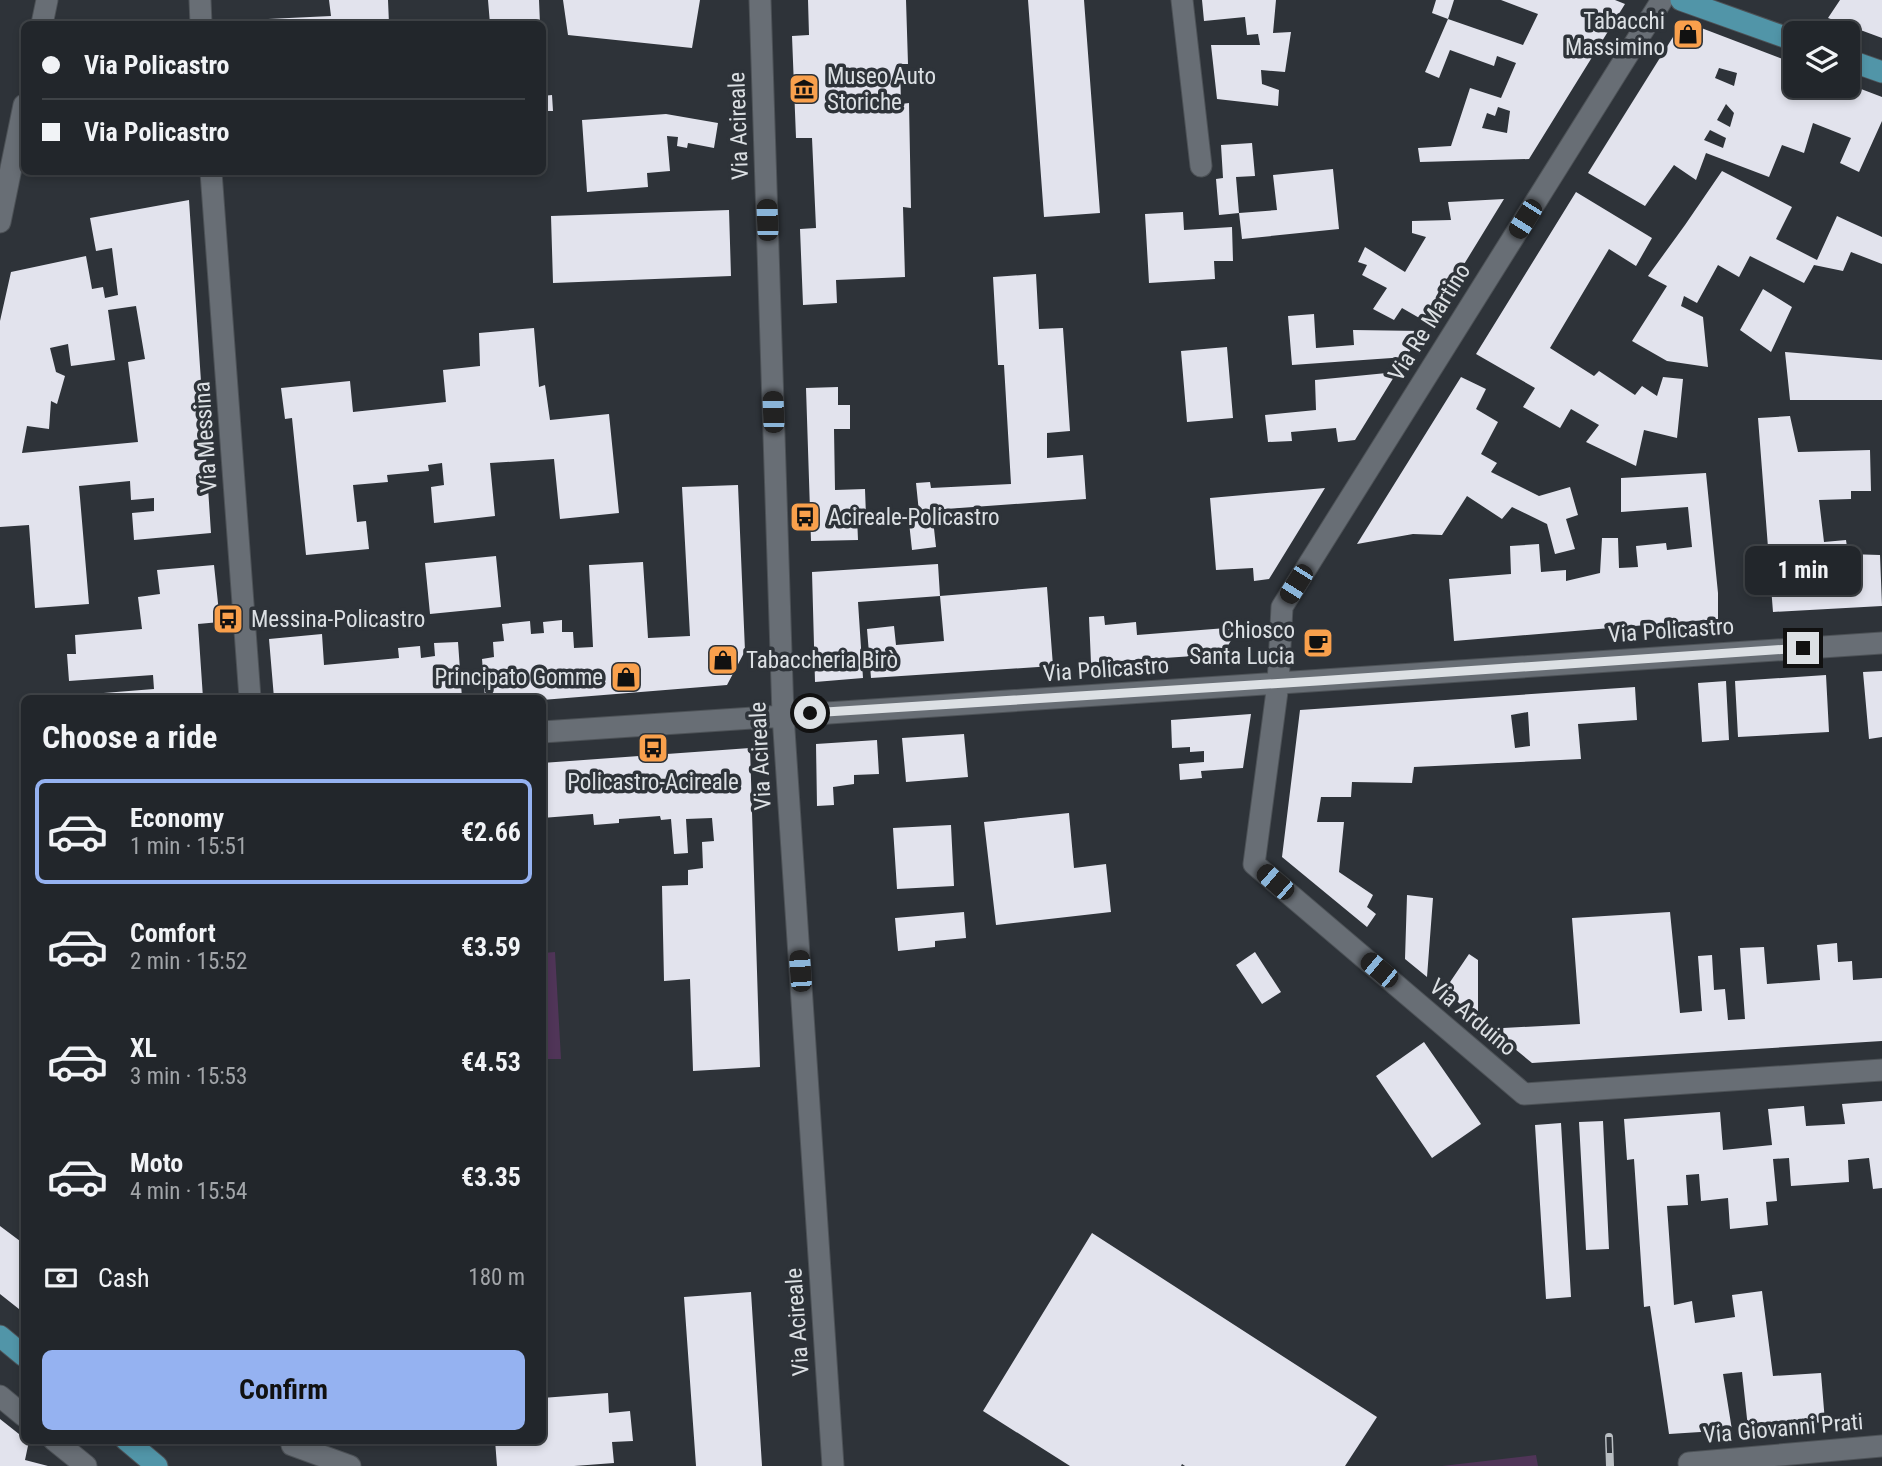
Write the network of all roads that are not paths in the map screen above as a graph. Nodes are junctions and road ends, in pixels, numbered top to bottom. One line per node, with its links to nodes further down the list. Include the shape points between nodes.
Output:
1 (47, 0): 7 (street)
2 (200, 0): 8 (street)
3 (760, 0): 20 (street, Via Acireale)
4 (1182, 0): 14 (street)
5 (1662, 0): 18 (street, Via Re Martino, via 1282,607)
6 (1681, 0): 9 (main road)
7 (43, 21)
8 (201, 21)
9 (1783, 36)
10 (1860, 64): 11 (main road)
11 (1882, 72)
12 (21, 114): 13 (street)
13 (7, 154): 16 (street)
14 (1201, 166)
15 (211, 175): 19 (street, Via Messina)
16 (0, 222)
17 (1882, 642): 18 (street, Via Policastro)
18 (1278, 684): 20 (street, Via Policastro); 22 (street, Via Arduino, via 1254,864 1524,1094)
19 (250, 695)
20 (783, 715): 21 (street, Via Policastro); 35 (street, Via Acireale)
21 (546, 732)
22 (1882, 1070)
23 (0, 1336): 24 (main road)
24 (21, 1354)
25 (0, 1396): 26 (street)
26 (21, 1414)
27 (59, 1444): 32 (street)
28 (131, 1444): 33 (main road)
29 (1882, 1446): 31 (street, Via Giovanni Prati)
30 (293, 1450): 34 (street)
31 (1689, 1463)
32 (86, 1466)
33 (157, 1466)
34 (350, 1466)
35 (833, 1466)

